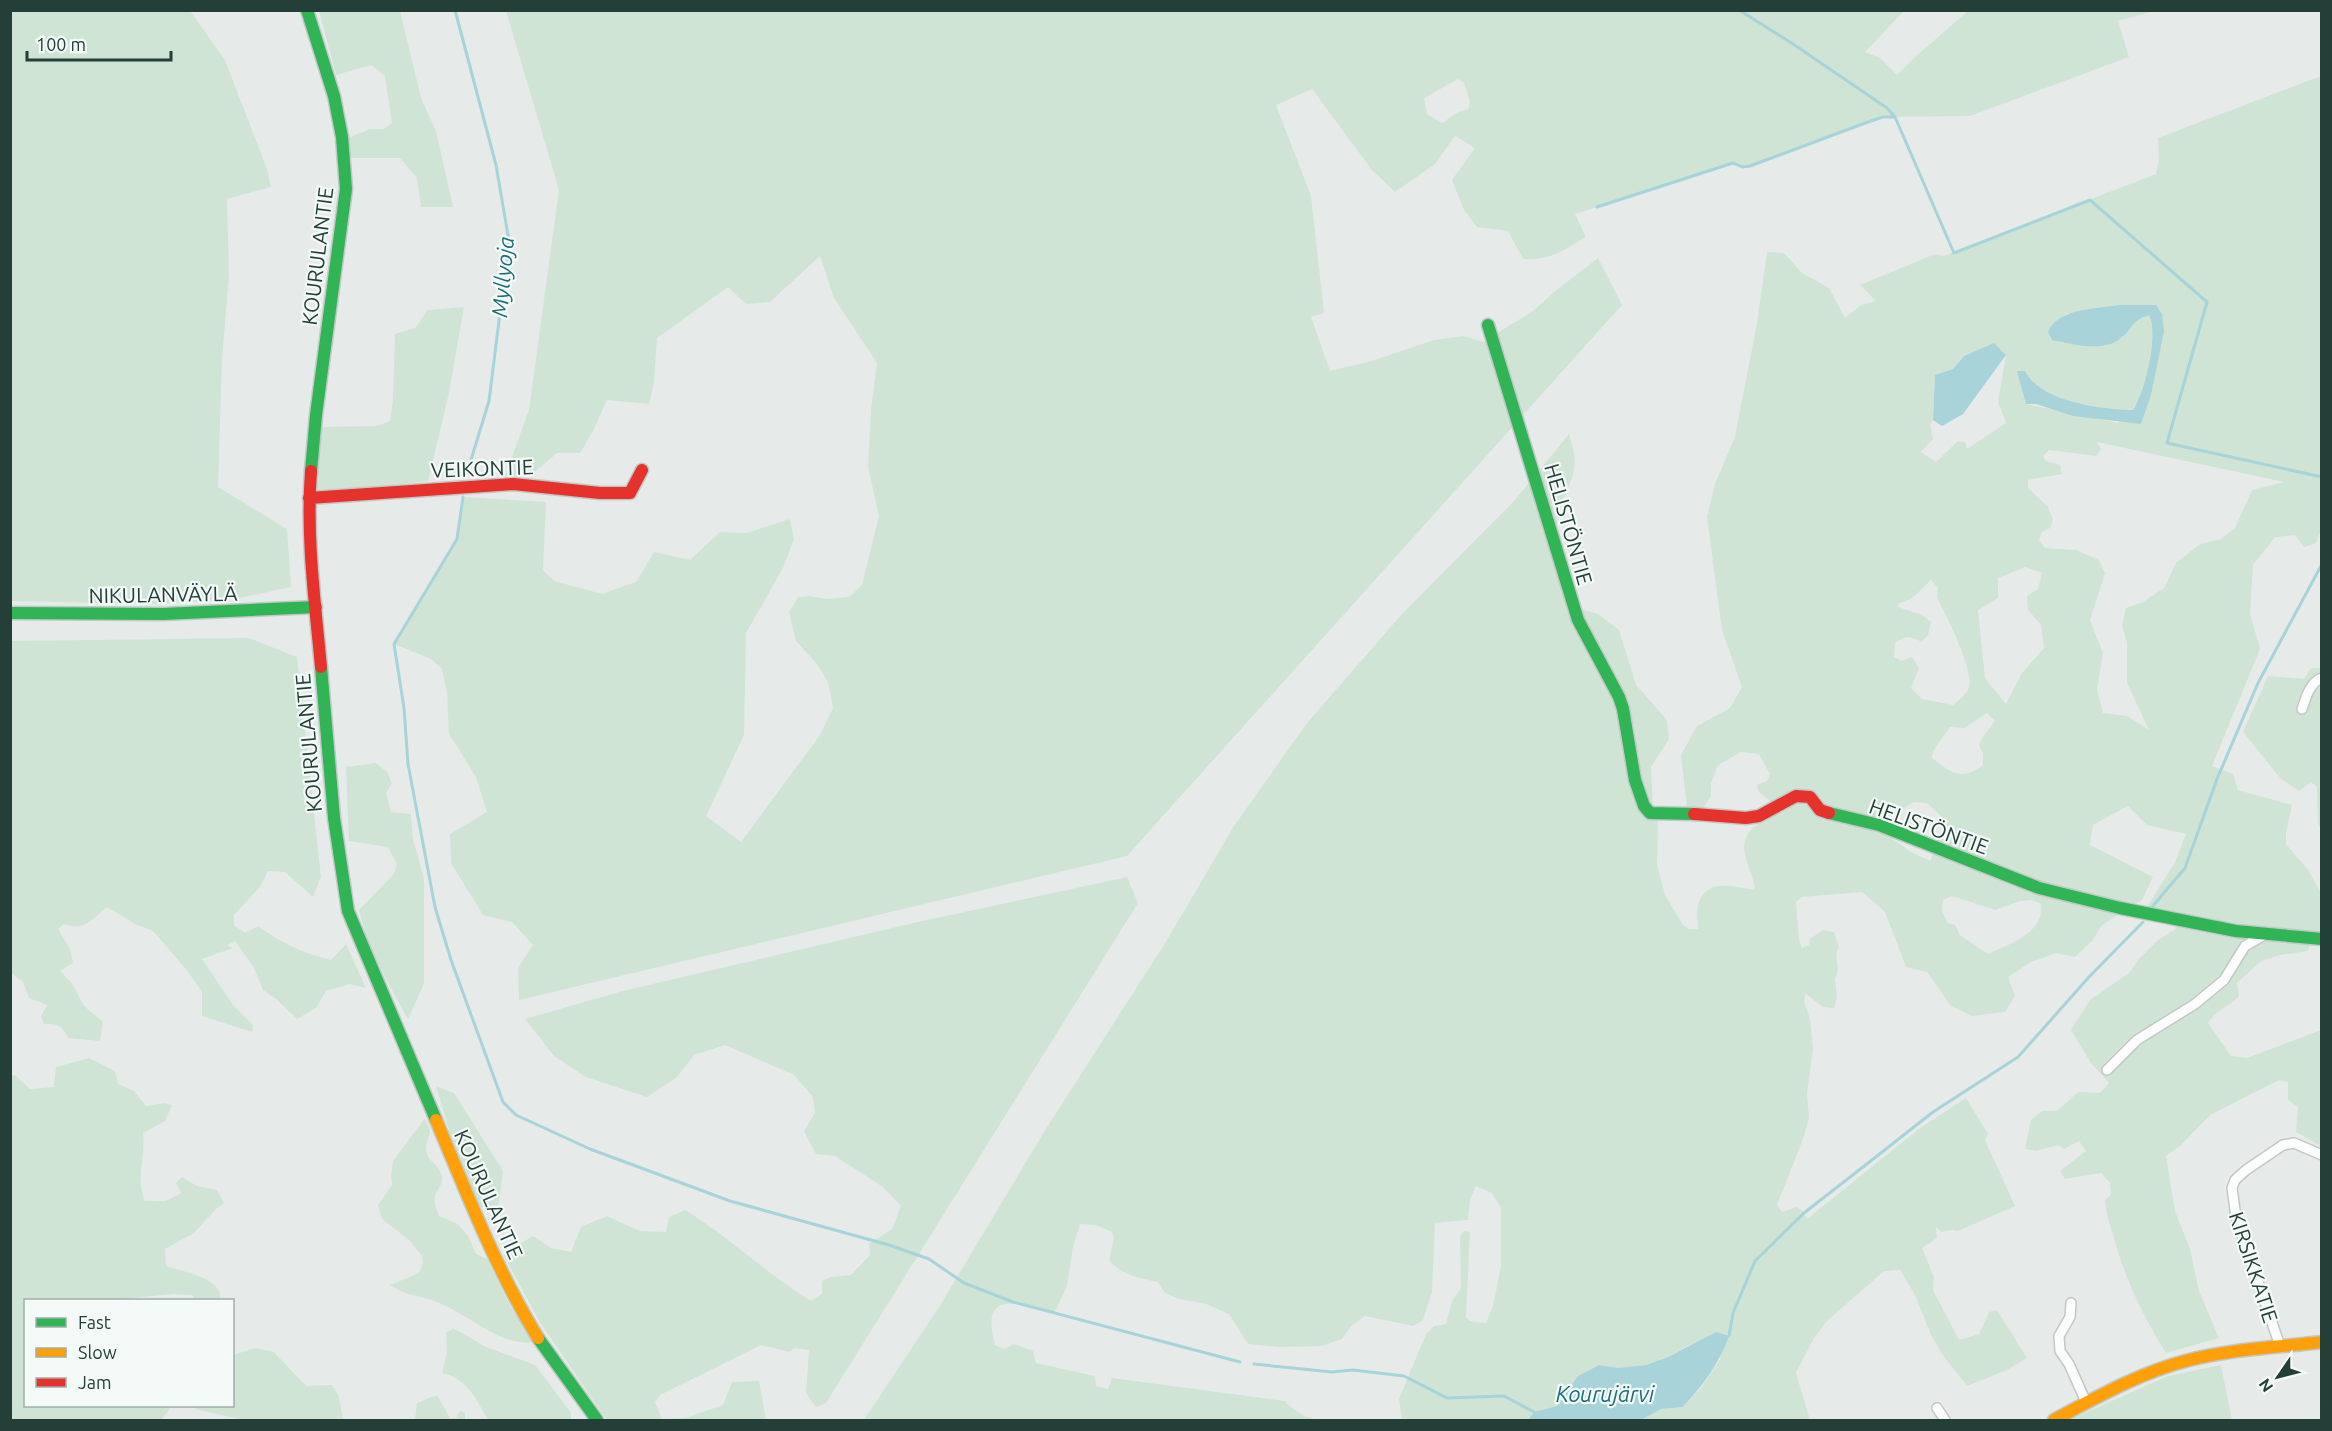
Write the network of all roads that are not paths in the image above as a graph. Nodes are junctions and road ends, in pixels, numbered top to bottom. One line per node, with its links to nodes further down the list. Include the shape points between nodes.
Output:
1 (307, 10): 4 (street, KOURULANTIE, via 334,96 346,189)
2 (1488, 325): 9 (street, HELISTÖNTIE, via 1573,606 1622,708 1635,778 1646,810 1746,818 1759,816 1796,796 1810,797 1820,810 1879,825 2039,888 2120,908)
3 (642, 470): 4 (street, VEIKONTIE, via 630,493 513,484)
4 (309, 498): 5 (street, KOURULANTIE)
5 (316, 607): 6 (street, NIKULANVÄYLÄ, via 169,615); 18 (street, KOURULANTIE, via 334,818 348,911 491,1251 547,1353)
6 (10, 613)
7 (2322, 678): 8 (street, via 2308,692)
8 (2302, 709)
9 (2264, 934): 10 (street, HELISTÖNTIE); 11 (street, via 2246,946 2224,980 2195,1004 2137,1040)
10 (2322, 939)
11 (2107, 1070)
12 (2322, 1155): 15 (street, KIRSIKKATIE, via 2294,1143 2283,1145 2246,1170 2232,1188 2236,1217)
13 (2071, 1303): 16 (street, via 2070,1317 2059,1336 2060,1351)
14 (2322, 1342): 15 (street)
15 (2280, 1346): 16 (street, via 2186,1361)
16 (2086, 1402): 20 (street)
17 (1937, 1408): 19 (street)
18 (597, 1420)
19 (1945, 1420)
20 (2054, 1420)

